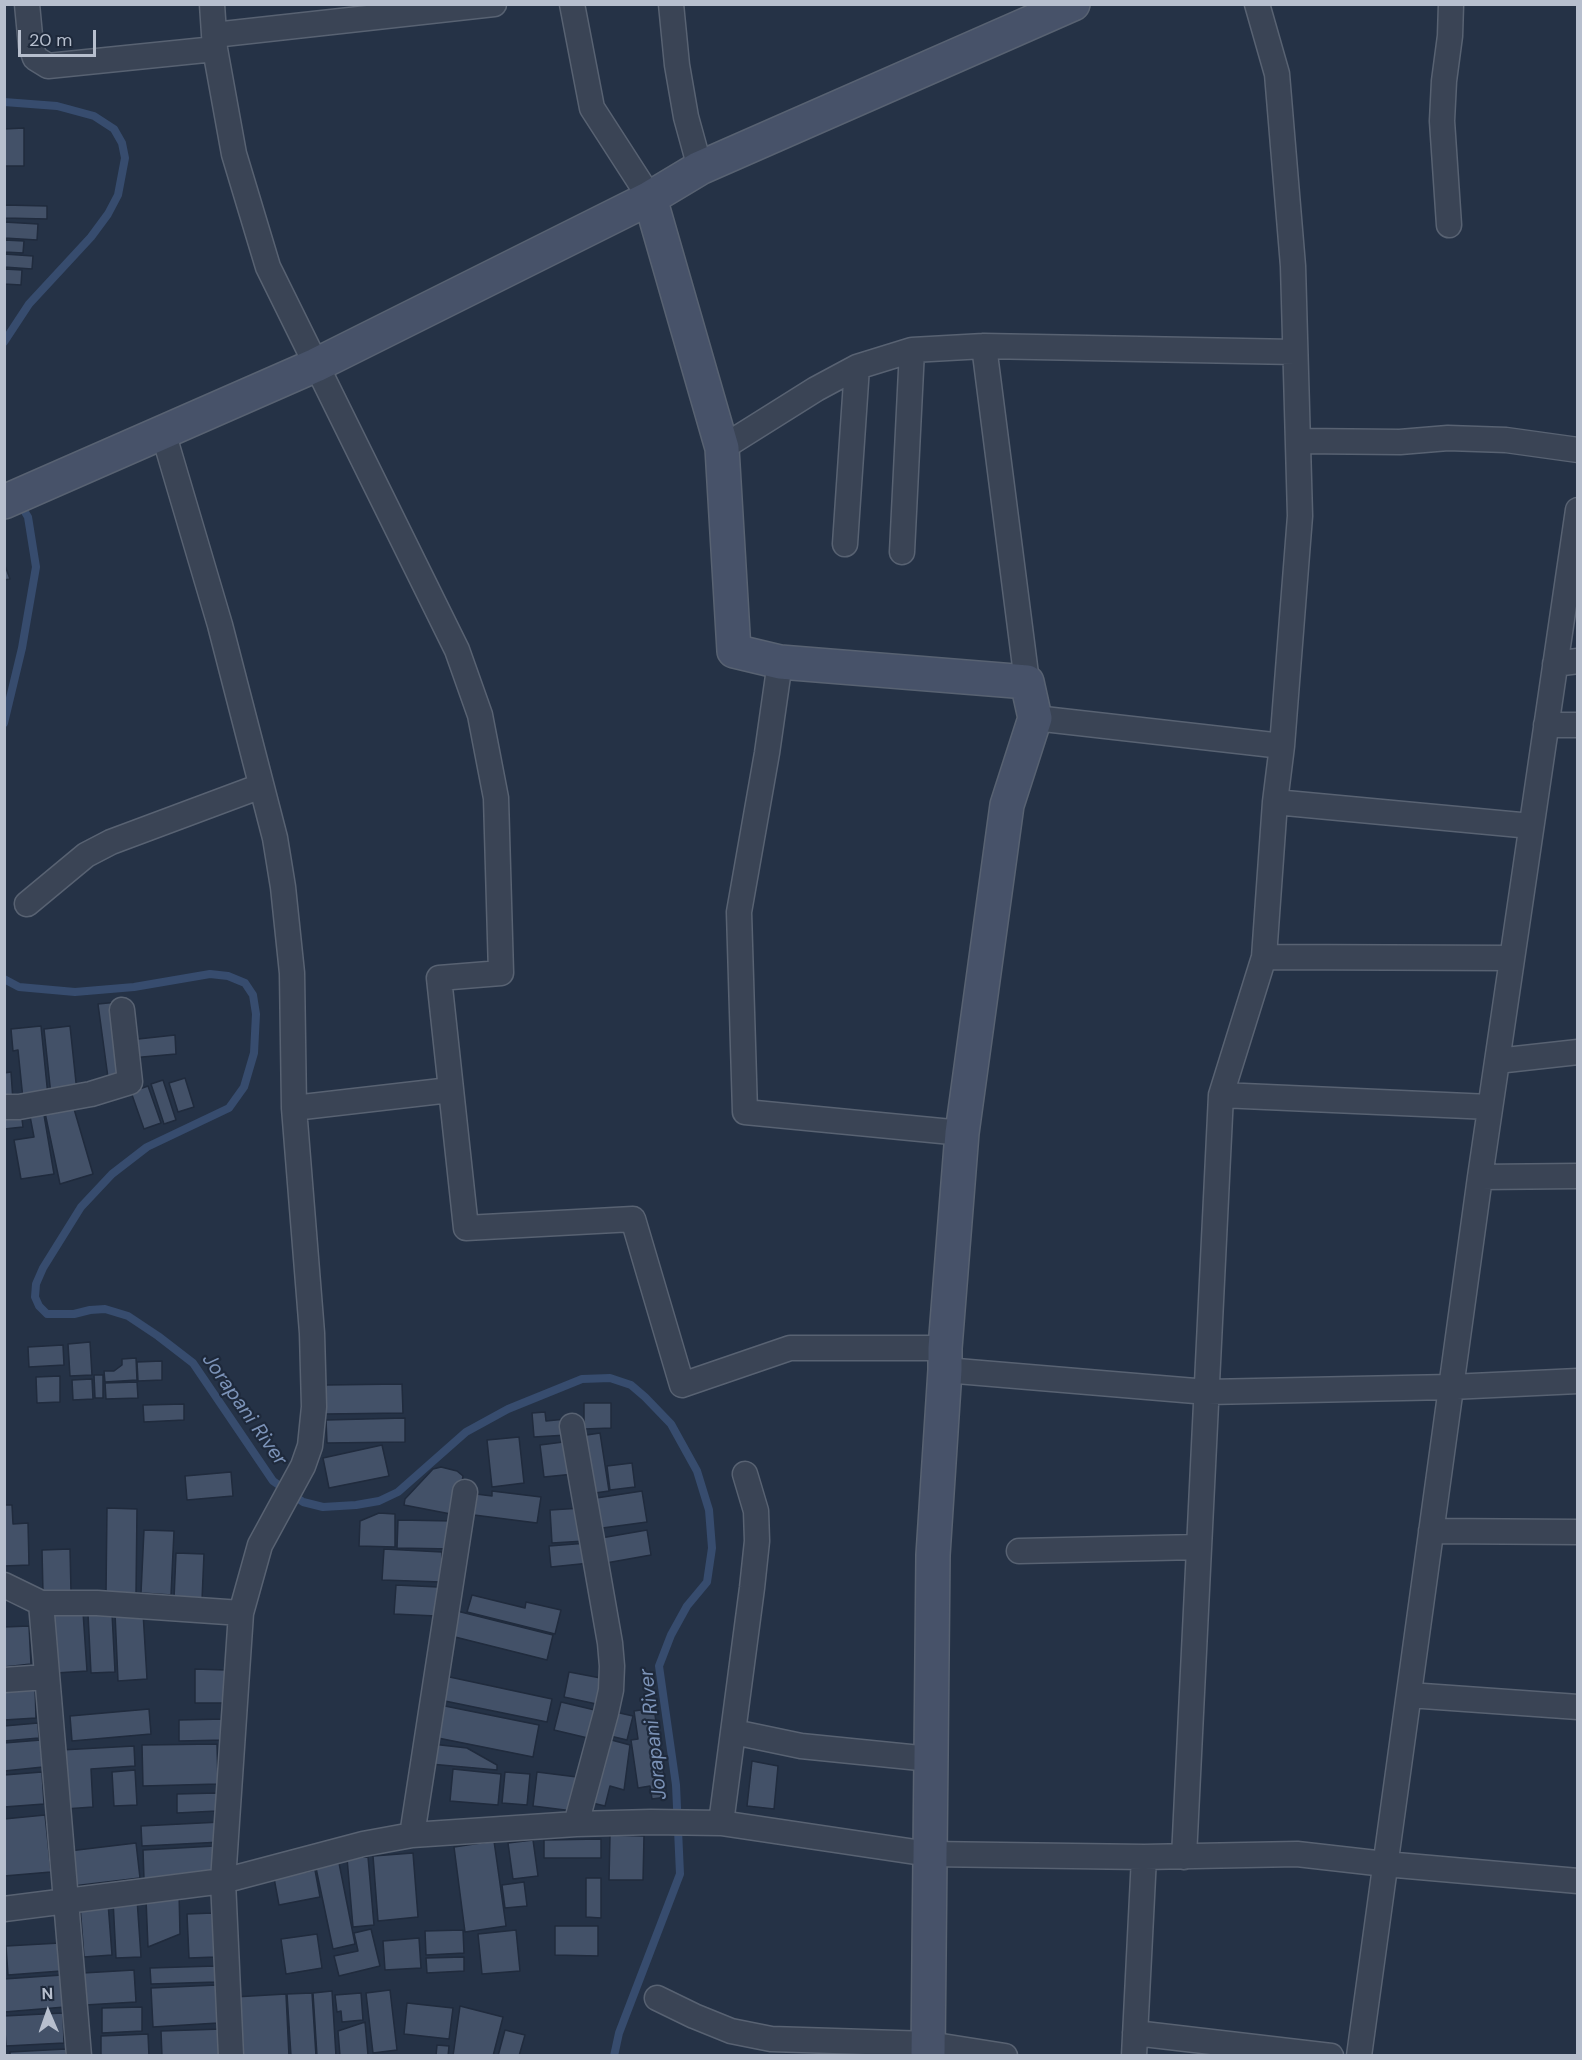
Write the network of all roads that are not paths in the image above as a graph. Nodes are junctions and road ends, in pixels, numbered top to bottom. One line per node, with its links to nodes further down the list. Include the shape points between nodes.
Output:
1 (27, 4): 9 (street, via 35,58 48,66)
2 (212, 4): 9 (street)
3 (494, 4): 9 (street)
4 (572, 4): 11 (street, via 592,108)
5 (671, 4): 10 (street, via 686,117)
6 (1072, 4): 10 (street)
7 (1257, 4): 15 (street, via 1277,74 1293,266)
8 (1451, 4): 12 (street, via 1442,121)
9 (215, 42): 16 (street, via 234,154 267,267)
10 (700, 168): 11 (street)
11 (650, 198): 16 (street); 20 (street)
12 (1449, 225)
13 (984, 346): 14 (street); 15 (street); 28 (street)
14 (912, 350): 17 (street); 25 (street)
15 (1295, 352): 19 (street)
16 (316, 365): 18 (street); 42 (street, via 457,650 480,715 496,798 501,973 439,978)
17 (857, 367): 20 (street); 24 (street)
18 (163, 432): 22 (street); 33 (street, via 220,625)
19 (1300, 441): 21 (street, via 1400,442 1448,438 1506,440); 32 (street, via 1300,516)
20 (722, 448): 26 (street, via 734,651)
21 (1578, 450)
22 (4, 502)
23 (1578, 510): 27 (street)
24 (845, 543)
25 (902, 552)
26 (780, 662): 28 (street); 47 (street, via 739,912 745,1112)
27 (1566, 662): 30 (street)
28 (1027, 682): 29 (street)
29 (1035, 718): 32 (street); 47 (street, via 1007,805)
30 (1546, 725): 31 (street); 35 (street)
31 (1578, 725)
32 (1282, 746): 34 (street)
33 (261, 786): 36 (street, via 111,842 86,855); 46 (street, via 285,898 292,973)
34 (1275, 802): 35 (street); 37 (street)
35 (1532, 826): 38 (street)
36 (27, 904)
37 (1264, 957): 38 (street); 43 (street)
38 (1512, 958): 41 (street)
39 (122, 1010): 44 (street, via 130,1082 90,1094)
40 (1578, 1052): 41 (street)
41 (1497, 1061): 45 (street)
42 (450, 1090): 46 (street); 50 (street, via 466,1228 633,1219 682,1385 790,1348)
43 (1221, 1095): 45 (street); 53 (street)
44 (4, 1107)
45 (1491, 1107): 49 (street)
46 (294, 1108): 63 (street, via 312,1333 313,1428 303,1466 260,1545)
47 (962, 1133): 50 (street)
48 (1578, 1176): 49 (street)
49 (1480, 1177): 52 (street)
50 (945, 1359): 53 (street); 69 (street, via 933,1554)
51 (1578, 1381): 52 (street)
52 (1451, 1387): 53 (street); 57 (street)
53 (1207, 1392): 59 (street)
54 (572, 1426): 71 (street, via 612,1666 606,1713)
55 (745, 1474): 68 (street, via 756,1511 757,1541)
56 (465, 1492): 72 (street)
57 (1431, 1531): 58 (street); 66 (street)
58 (1578, 1532)
59 (1199, 1547): 60 (street); 75 (street)
60 (1019, 1551)
61 (4, 1585): 62 (street)
62 (40, 1603): 63 (street); 64 (street)
63 (241, 1612): 77 (street)
64 (46, 1677): 65 (street); 79 (street)
65 (4, 1680)
66 (1409, 1695): 67 (street); 76 (street)
67 (1578, 1707)
68 (734, 1732): 69 (street, via 801,1746); 70 (street)
69 (930, 1759): 73 (street)
70 (711, 1822): 71 (street); 73 (street)
71 (576, 1824): 72 (street)
72 (412, 1835): 77 (street)
73 (929, 1854): 74 (street); 84 (street)
74 (1144, 1857): 75 (street); 82 (street)
75 (1184, 1857): 76 (street, via 1297,1854)
76 (1385, 1864): 78 (street); 89 (street)
77 (223, 1881): 79 (street); 86 (street)
78 (1578, 1881)
79 (66, 1902): 80 (street); 85 (street)
80 (4, 1910)
81 (657, 1998): 83 (street)
82 (1134, 2044): 88 (street)
83 (771, 2047): 84 (street)
84 (928, 2050): 87 (street)
85 (80, 2055)
86 (231, 2055)
87 (1005, 2055)
88 (1331, 2055)
89 (1359, 2055)

